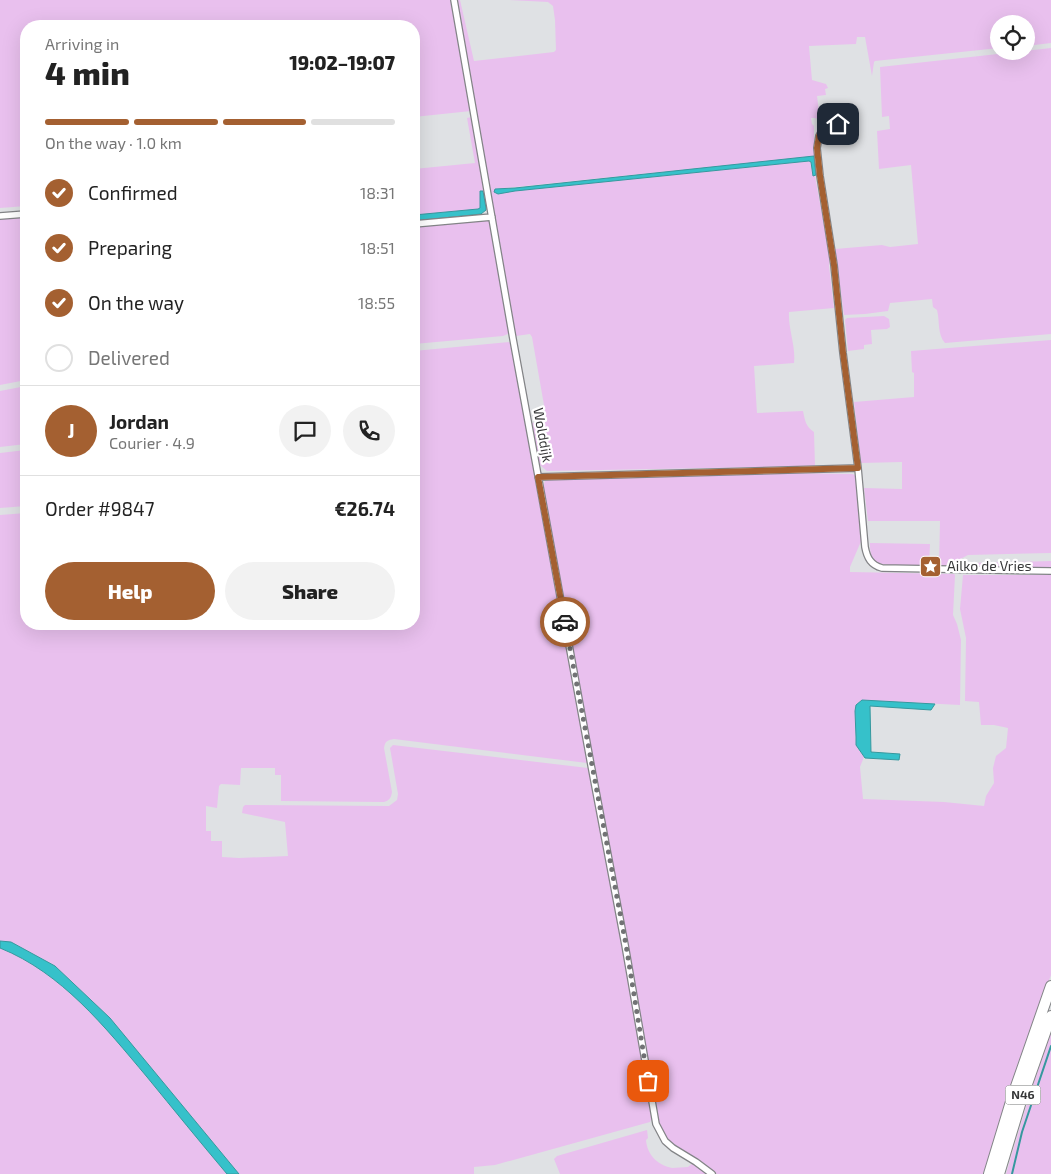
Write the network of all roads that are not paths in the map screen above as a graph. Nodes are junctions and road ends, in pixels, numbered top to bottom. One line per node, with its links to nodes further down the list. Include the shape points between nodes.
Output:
1 (454, 0): 5 (street, Wolddijk)
2 (838, 124): 7 (street, via 824,127 817,148)
3 (20, 214): 4 (street)
4 (0, 216)
5 (492, 217): 6 (street); 8 (street, Wolddijk)
6 (420, 223)
7 (858, 468): 8 (street); 9 (street, via 866,554 871,563 882,568)
8 (538, 477): 13 (street, Wolddijk, via 626,945 656,1124 672,1148)
9 (1051, 571)
10 (1051, 986): 12 (highway, N46, via 1013,1094)
11 (1051, 1016): 12 (highway, N46, via 1004,1157)
12 (994, 1173)
13 (712, 1174)

